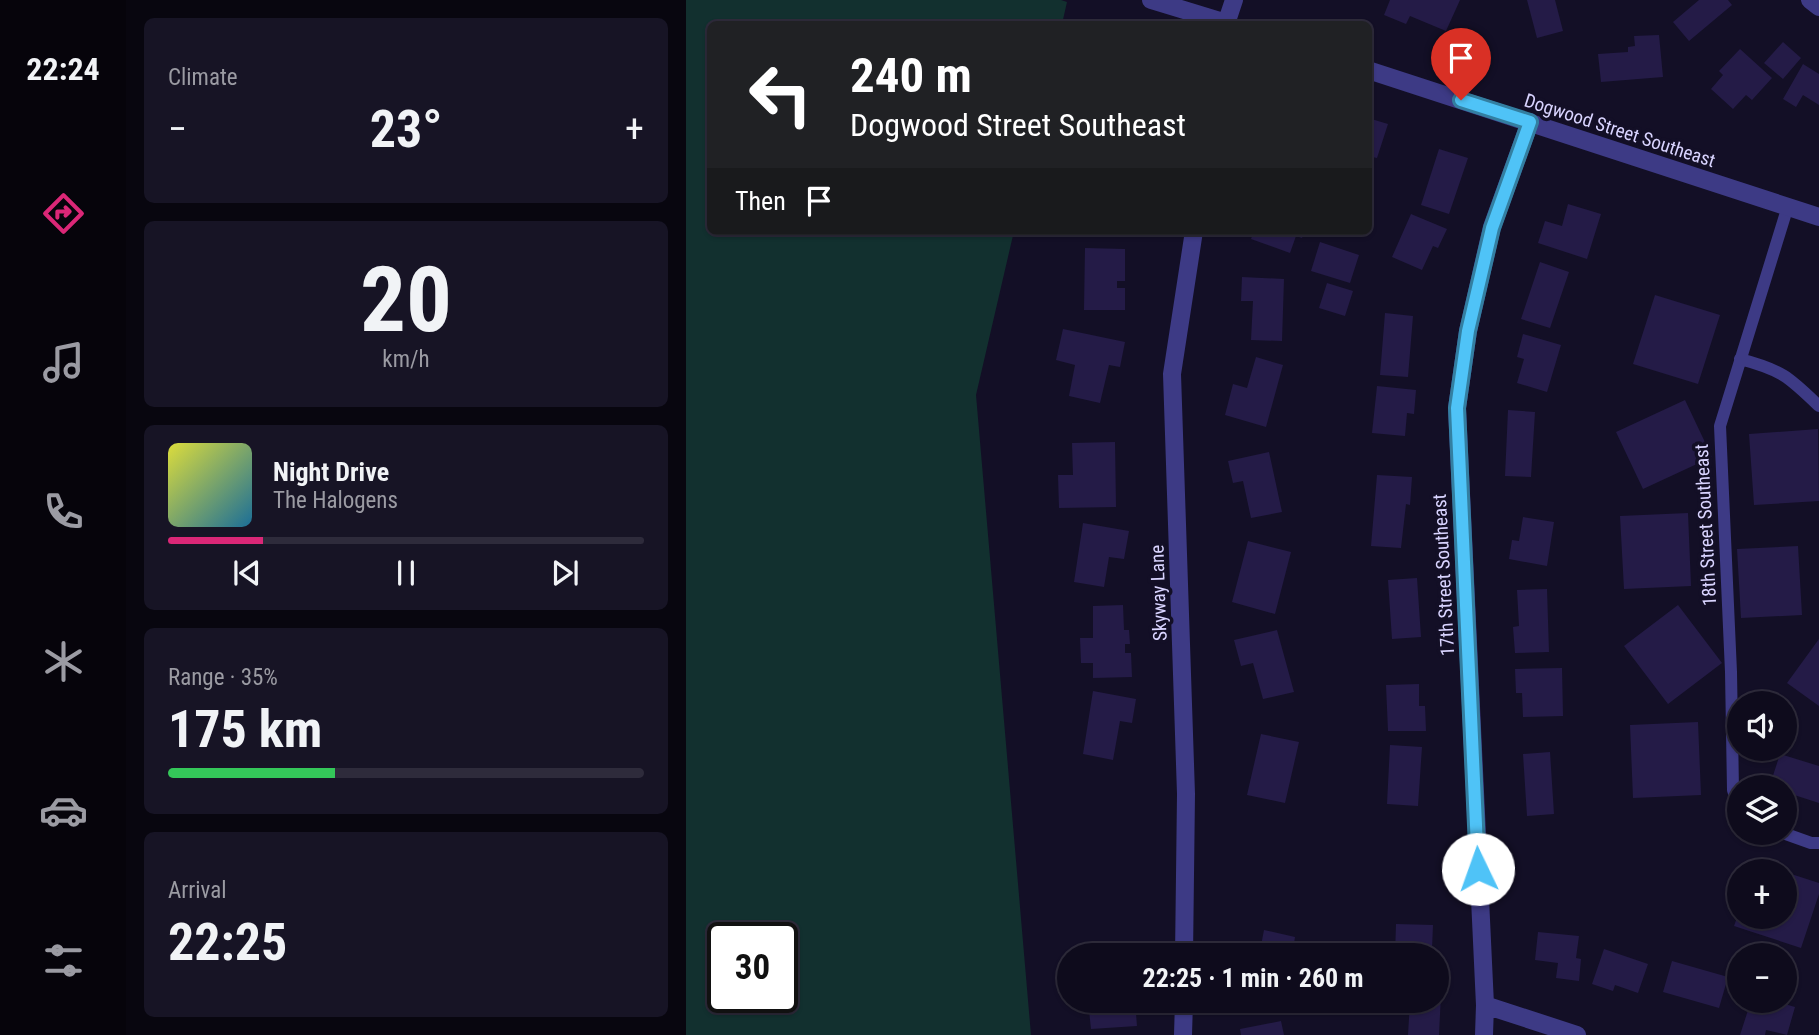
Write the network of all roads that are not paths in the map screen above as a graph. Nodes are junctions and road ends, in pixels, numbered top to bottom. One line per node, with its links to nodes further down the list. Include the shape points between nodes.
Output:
1 (1151, 0): 5 (street)
2 (1234, 0): 6 (street)
3 (1810, 0): 4 (street)
4 (1819, 7)
5 (1218, 21)
6 (1228, 21)
7 (1372, 71): 8 (street, Dogwood Street Southeast)
8 (1530, 122): 9 (street, Dogwood Street Southeast); 18 (street, 17th Street Southeast, via 1492,228 1468,331 1457,408)
9 (1788, 206): 10 (street, Dogwood Street Southeast); 12 (lane, 18th Street Southeast)
10 (1819, 217)
11 (1193, 235): 17 (street, Skyway Lane, via 1172,374 1186,794)
12 (1740, 359): 13 (lane, via 1771,367); 14 (lane, 18th Street Southeast, via 1720,426)
13 (1819, 406)
14 (1733, 775)
15 (1797, 838): 16 (lane)
16 (1819, 843)
17 (1184, 943)
18 (1485, 1005): 21 (street, 17th Street Southeast); 22 (street)
19 (1184, 1013): 20 (street)
20 (1184, 1035)
21 (1484, 1035)
22 (1577, 1035)

